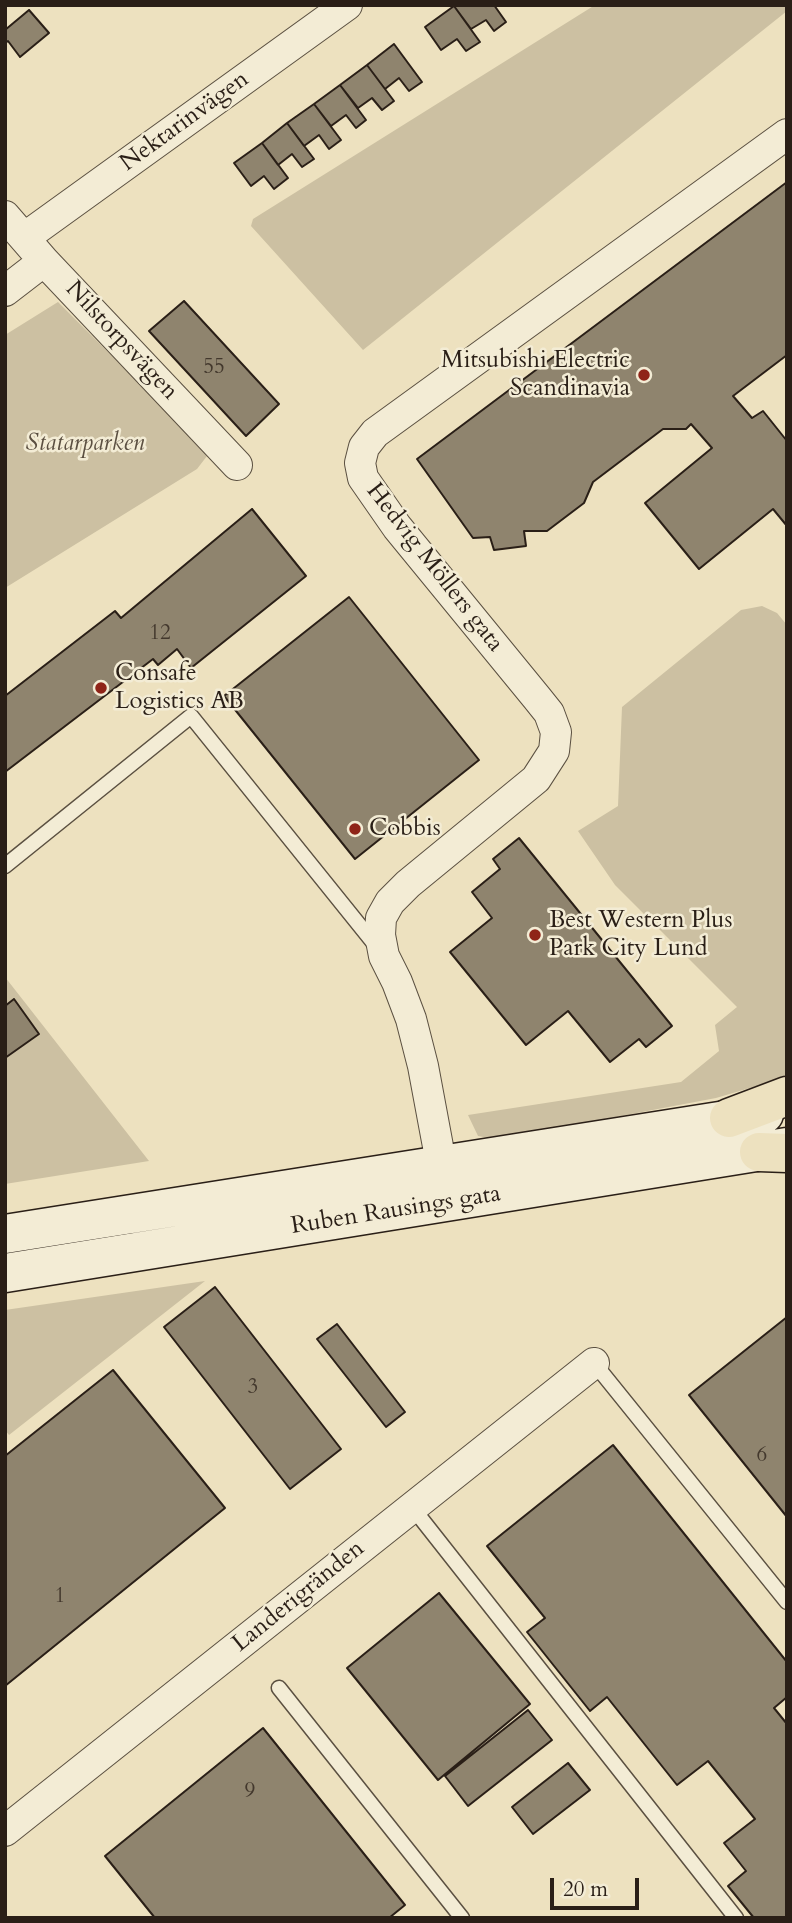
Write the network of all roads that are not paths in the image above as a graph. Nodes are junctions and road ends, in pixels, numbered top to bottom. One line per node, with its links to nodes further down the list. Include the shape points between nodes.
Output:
1 (347, 5): 3 (street, Nektarinvägen)
2 (787, 134): 8 (street, Hedvig Möllers gata, via 386,425 363,447 363,478 397,527 543,706 556,732 554,751 536,779 390,902 381,918)
3 (14, 227): 4 (street, Nilstorpsvägen)
4 (44, 261): 5 (street); 6 (street, Nilstorpsvägen)
5 (5, 291)
6 (237, 465)
7 (5, 866): 8 (lane, Hedvig Möllers gata, via 191,716)
8 (384, 956): 13 (street, Hedvig Möllers gata, via 411,1019)
9 (787, 1096): 11 (highway)
10 (787, 1111): 11 (main road, Ruben Rausings gata)
11 (729, 1118): 13 (main road, Ruben Rausings gata)
12 (778, 1151): 13 (main road, Ruben Rausings gata)
13 (445, 1184): 14 (main road, Ruben Rausings gata); 15 (main road, Ruben Rausings gata)
14 (5, 1234)
15 (5, 1273)
16 (594, 1363): 17 (street, Landerigränden); 18 (lane)
17 (412, 1507): 20 (street, Landerigränden); 22 (lane)
18 (787, 1602)
19 (279, 1688): 21 (lane)
20 (5, 1831)
21 (462, 1918)
22 (736, 1918)

